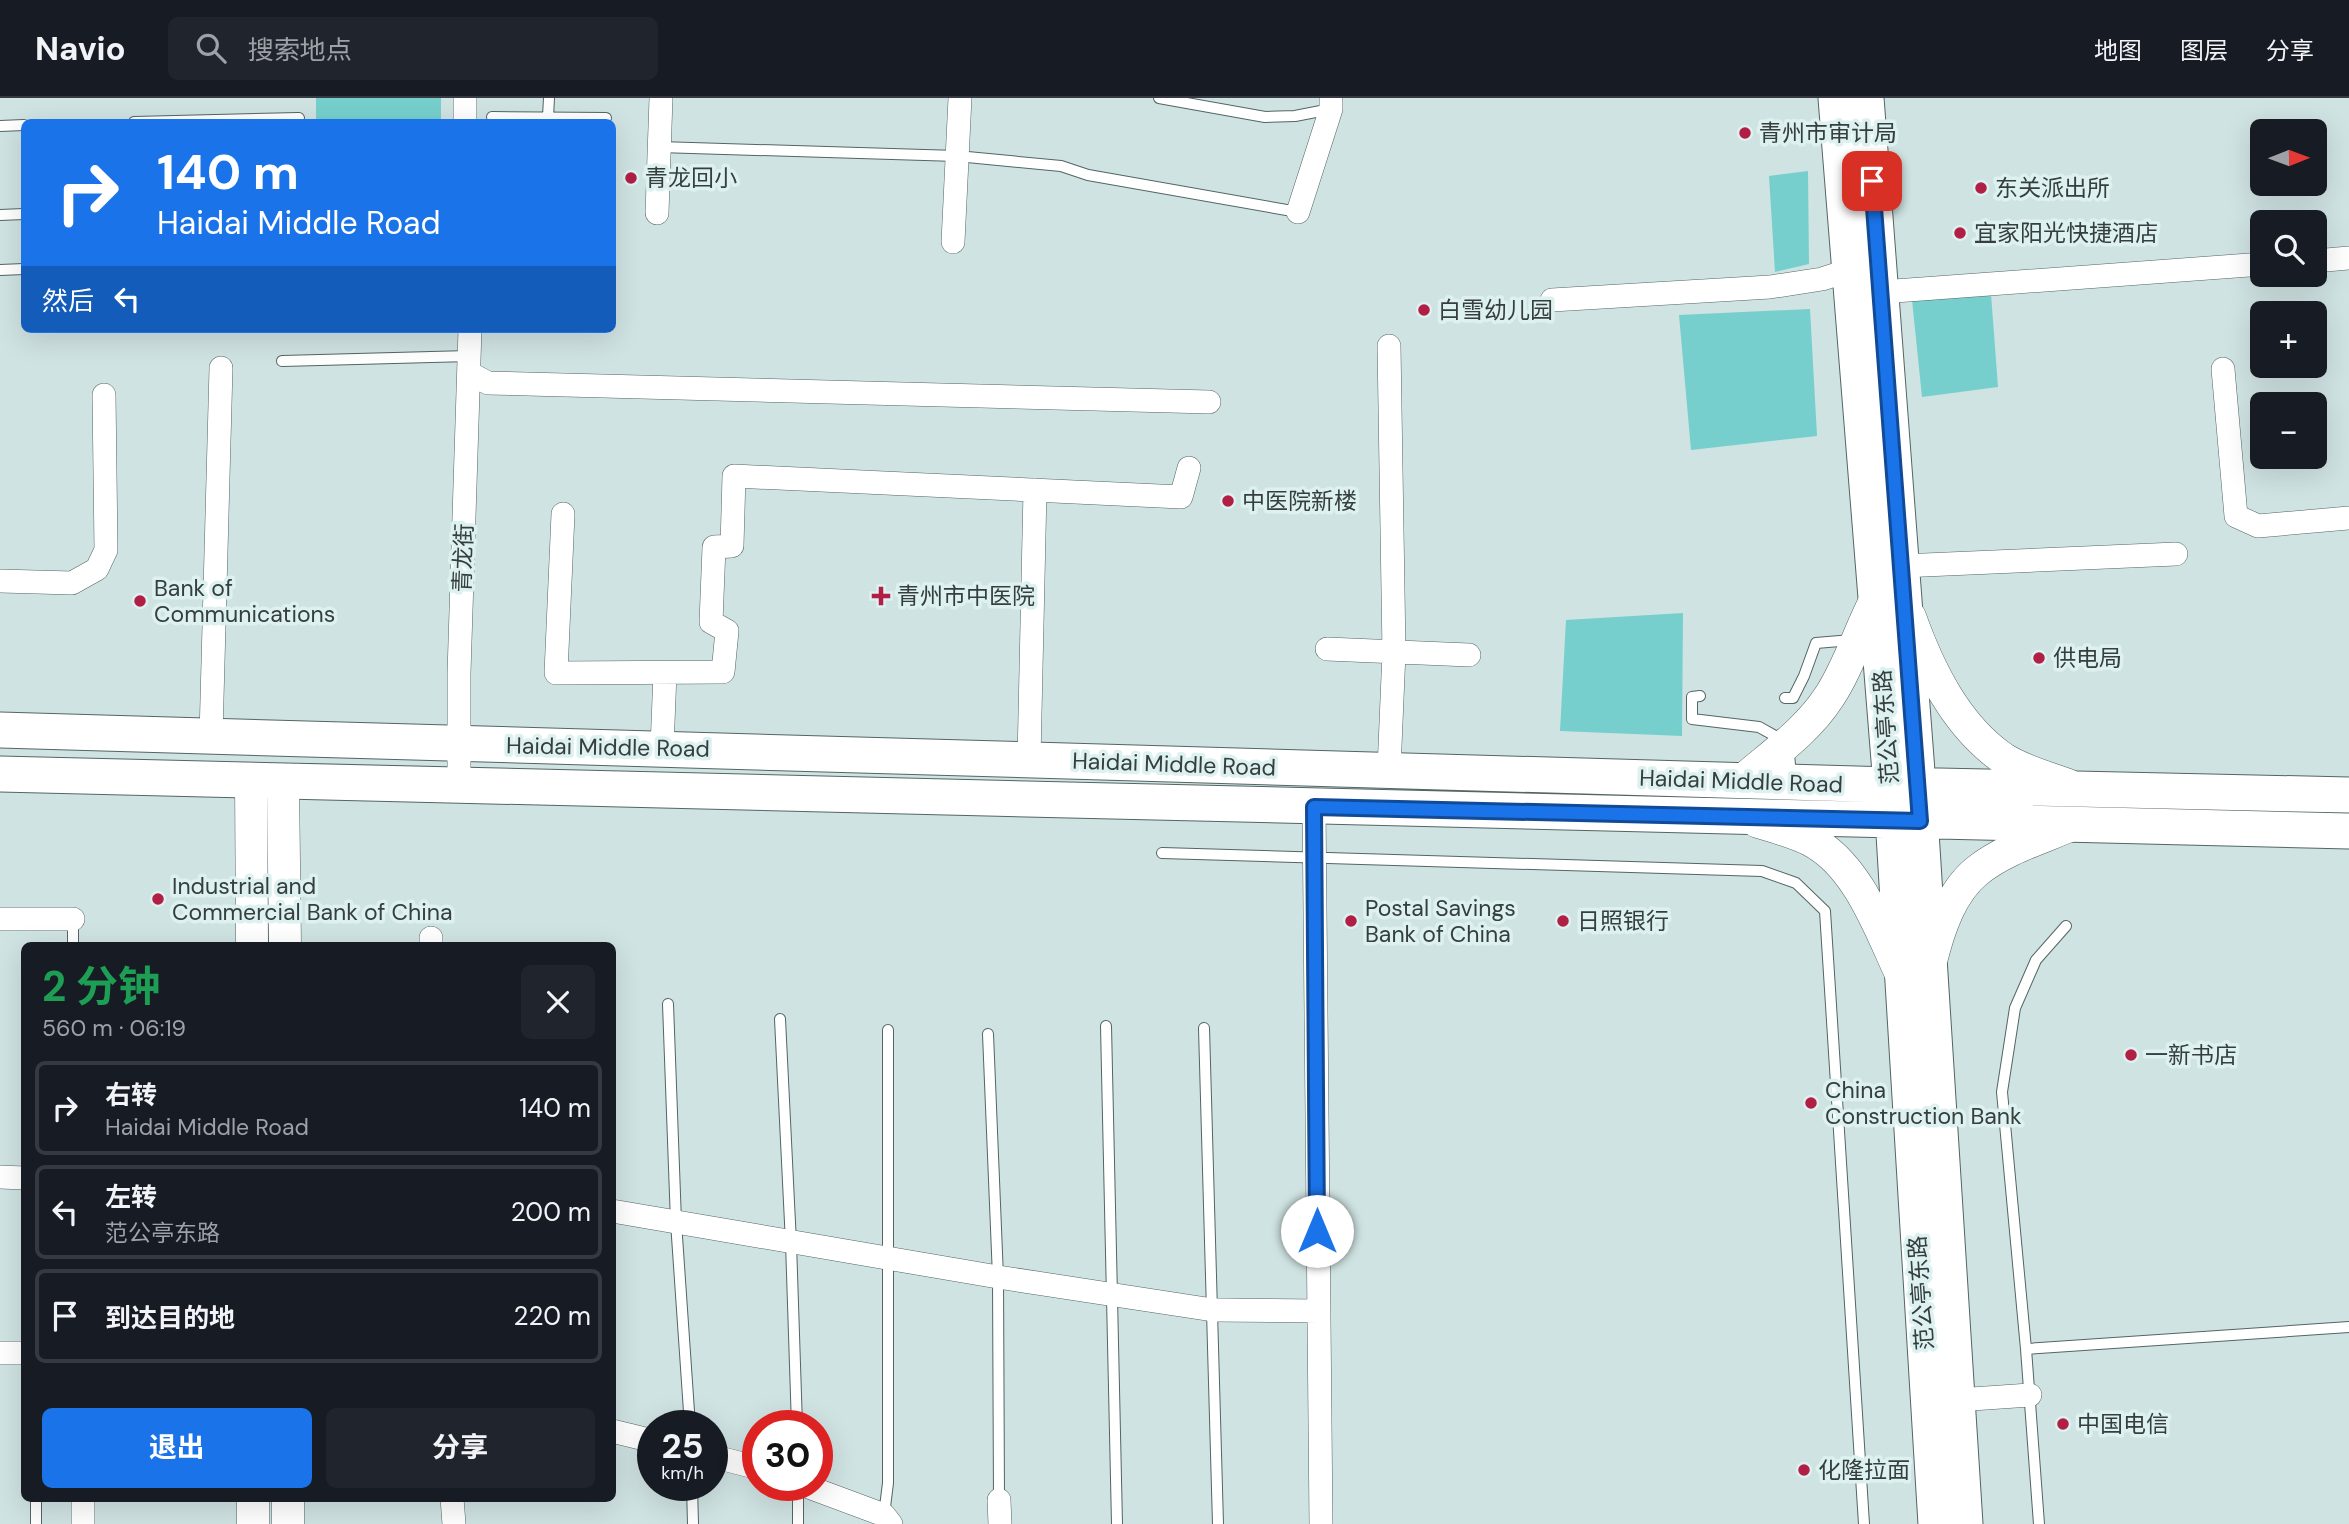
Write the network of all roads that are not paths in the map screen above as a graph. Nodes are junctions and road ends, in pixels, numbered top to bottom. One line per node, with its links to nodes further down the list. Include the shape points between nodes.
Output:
1 (466, 98): 14 (street)
2 (549, 98): 10 (lane)
3 (661, 98): 17 (street)
4 (960, 98): 18 (street)
5 (1159, 98): 8 (lane, via 1265,117 1295,116)
6 (1836, 98): 29 (main road, 范公亭东路)
7 (1866, 98): 30 (main road, 范公亭东路)
8 (1331, 103): 19 (street)
9 (492, 117): 10 (lane)
10 (548, 117): 12 (lane)
11 (299, 118): 13 (lane)
12 (606, 118)
13 (258, 119)
14 (465, 119)
15 (21, 125): 16 (lane)
16 (0, 126)
17 (659, 148): 18 (lane); 20 (street)
18 (957, 156): 19 (lane, via 1061,166 1088,175); 23 (street)
19 (1298, 212)
20 (657, 213)
21 (21, 214): 22 (lane)
22 (0, 215)
23 (953, 242)
24 (2349, 258): 25 (street)
25 (2327, 260)
26 (2250, 265): 30 (street)
27 (21, 269): 28 (lane)
28 (0, 270)
29 (1850, 271): 31 (street, via 1770,287); 46 (main road, 范公亭东路)
30 (1881, 292): 46 (main road, 范公亭东路)
31 (1552, 300)
32 (470, 333): 35 (street, 青龙街)
33 (1389, 346): 49 (street)
34 (282, 361): 35 (lane)
35 (469, 365): 39 (street, via 488,383); 56 (street, 青龙街)
36 (221, 368): 55 (street)
37 (2223, 369): 43 (street, via 2236,516 2258,526)
38 (104, 395): 45 (street, via 106,550 97,569 72,583)
39 (1209, 402)
40 (1189, 468): 41 (street, via 1181,497)
41 (1035, 490): 51 (street, via 734,476 732,546 714,547 711,622 727,631 723,672); 59 (street)
42 (563, 514): 51 (street, via 556,673)
43 (2349, 518)
44 (2176, 554): 46 (street)
45 (0, 581)
46 (1894, 588): 47 (main road, 范公亭东路); 65 (main road, 范公亭东路); 67 (street, via 1933,673 1982,740 2004,759)
47 (1868, 639): 53 (lane, via 1816,643 1793,698); 57 (street, via 1818,714); 65 (main road, 范公亭东路)
48 (1327, 649): 49 (street)
49 (1394, 652): 50 (street); 60 (street)
50 (1469, 655)
51 (665, 673): 58 (street)
52 (1700, 696): 57 (lane, via 1692,697 1692,719 1759,727)
53 (1785, 698)
54 (0, 730): 55 (main road, Haidai Middle Road)
55 (211, 736): 56 (main road, Haidai Middle Road)
56 (460, 743): 58 (main road, Haidai Middle Road); 66 (street, 青龙街)
57 (1788, 743): 62 (street); 64 (lane)
58 (662, 748): 59 (main road, Haidai Middle Road)
59 (1029, 759): 60 (main road, Haidai Middle Road)
60 (1390, 770): 62 (main road, Haidai Middle Road)
61 (0, 774): 63 (main road, Haidai Middle Road)
62 (1743, 780): 64 (main road, Haidai Middle Road)
63 (267, 781): 66 (main road, Haidai Middle Road); 79 (street); 80 (street)
64 (1792, 782): 65 (main road, Haidai Middle Road)
65 (1905, 785): 67 (main road, Haidai Middle Road); 71 (main road, 范公亭东路)
66 (459, 787): 69 (main road, Haidai Middle Road)
67 (2076, 789): 68 (main road, Haidai Middle Road)
68 (2349, 794)
69 (1314, 807): 70 (main road, Haidai Middle Road); 97 (street)
70 (1744, 817): 71 (main road, Haidai Middle Road); 81 (street, via 1792,832 1829,853 1861,891)
71 (1906, 821): 72 (main road, Haidai Middle Road); 81 (main road, 范公亭东路)
72 (2074, 824): 73 (main road, Haidai Middle Road); 81 (street, via 1976,871 1957,895)
73 (2349, 831)
74 (1162, 853): 129 (lane, via 1762,871 1797,883 1825,911)
75 (0, 919): 76 (street)
76 (73, 919): 78 (lane)
77 (2066, 926): 99 (lane, via 2036,960 2015,1008 2003,1091)
78 (73, 942)
79 (252, 942)
80 (285, 942)
81 (1915, 973): 103 (main road, 范公亭东路); 130 (main road, 范公亭东路)
82 (668, 1004): 91 (lane)
83 (780, 1019): 92 (lane)
84 (1107, 1026): 95 (lane)
85 (1203, 1028): 96 (lane)
86 (888, 1030): 93 (lane)
87 (988, 1034): 94 (lane)
88 (0, 1177): 89 (street)
89 (21, 1178)
90 (616, 1212): 91 (street)
91 (676, 1222): 92 (street); 104 (lane)
92 (791, 1243): 93 (street); 105 (lane)
93 (888, 1258): 94 (street); 117 (lane)
94 (998, 1277): 95 (street); 109 (lane)
95 (1111, 1294): 96 (street); 126 (lane)
96 (1213, 1310): 97 (street); 127 (lane)
97 (1318, 1311): 128 (street)
98 (2349, 1327): 99 (lane)
99 (2026, 1349): 102 (lane)
100 (0, 1353): 101 (street)
101 (21, 1353)
102 (2030, 1395): 103 (street); 132 (lane)
103 (1957, 1400): 131 (main road, 范公亭东路)
104 (689, 1410)
105 (796, 1410)
106 (616, 1432): 107 (street)
107 (637, 1437)
108 (833, 1497): 117 (street)
109 (999, 1500): 125 (street)
110 (692, 1501): 123 (lane)
111 (799, 1501): 124 (lane)
112 (36, 1502): 118 (lane)
113 (83, 1502): 119 (street)
114 (253, 1502): 120 (street)
115 (288, 1502): 121 (street)
116 (452, 1502): 122 (street)
117 (888, 1520)
118 (36, 1524)
119 (83, 1524)
120 (253, 1524)
121 (288, 1524)
122 (454, 1524)
123 (693, 1524)
124 (798, 1524)
125 (1000, 1524)
126 (1117, 1524)
127 (1218, 1524)
128 (1321, 1524)
129 (1864, 1524)
130 (1936, 1524)
131 (1965, 1524)
132 (2039, 1524)

